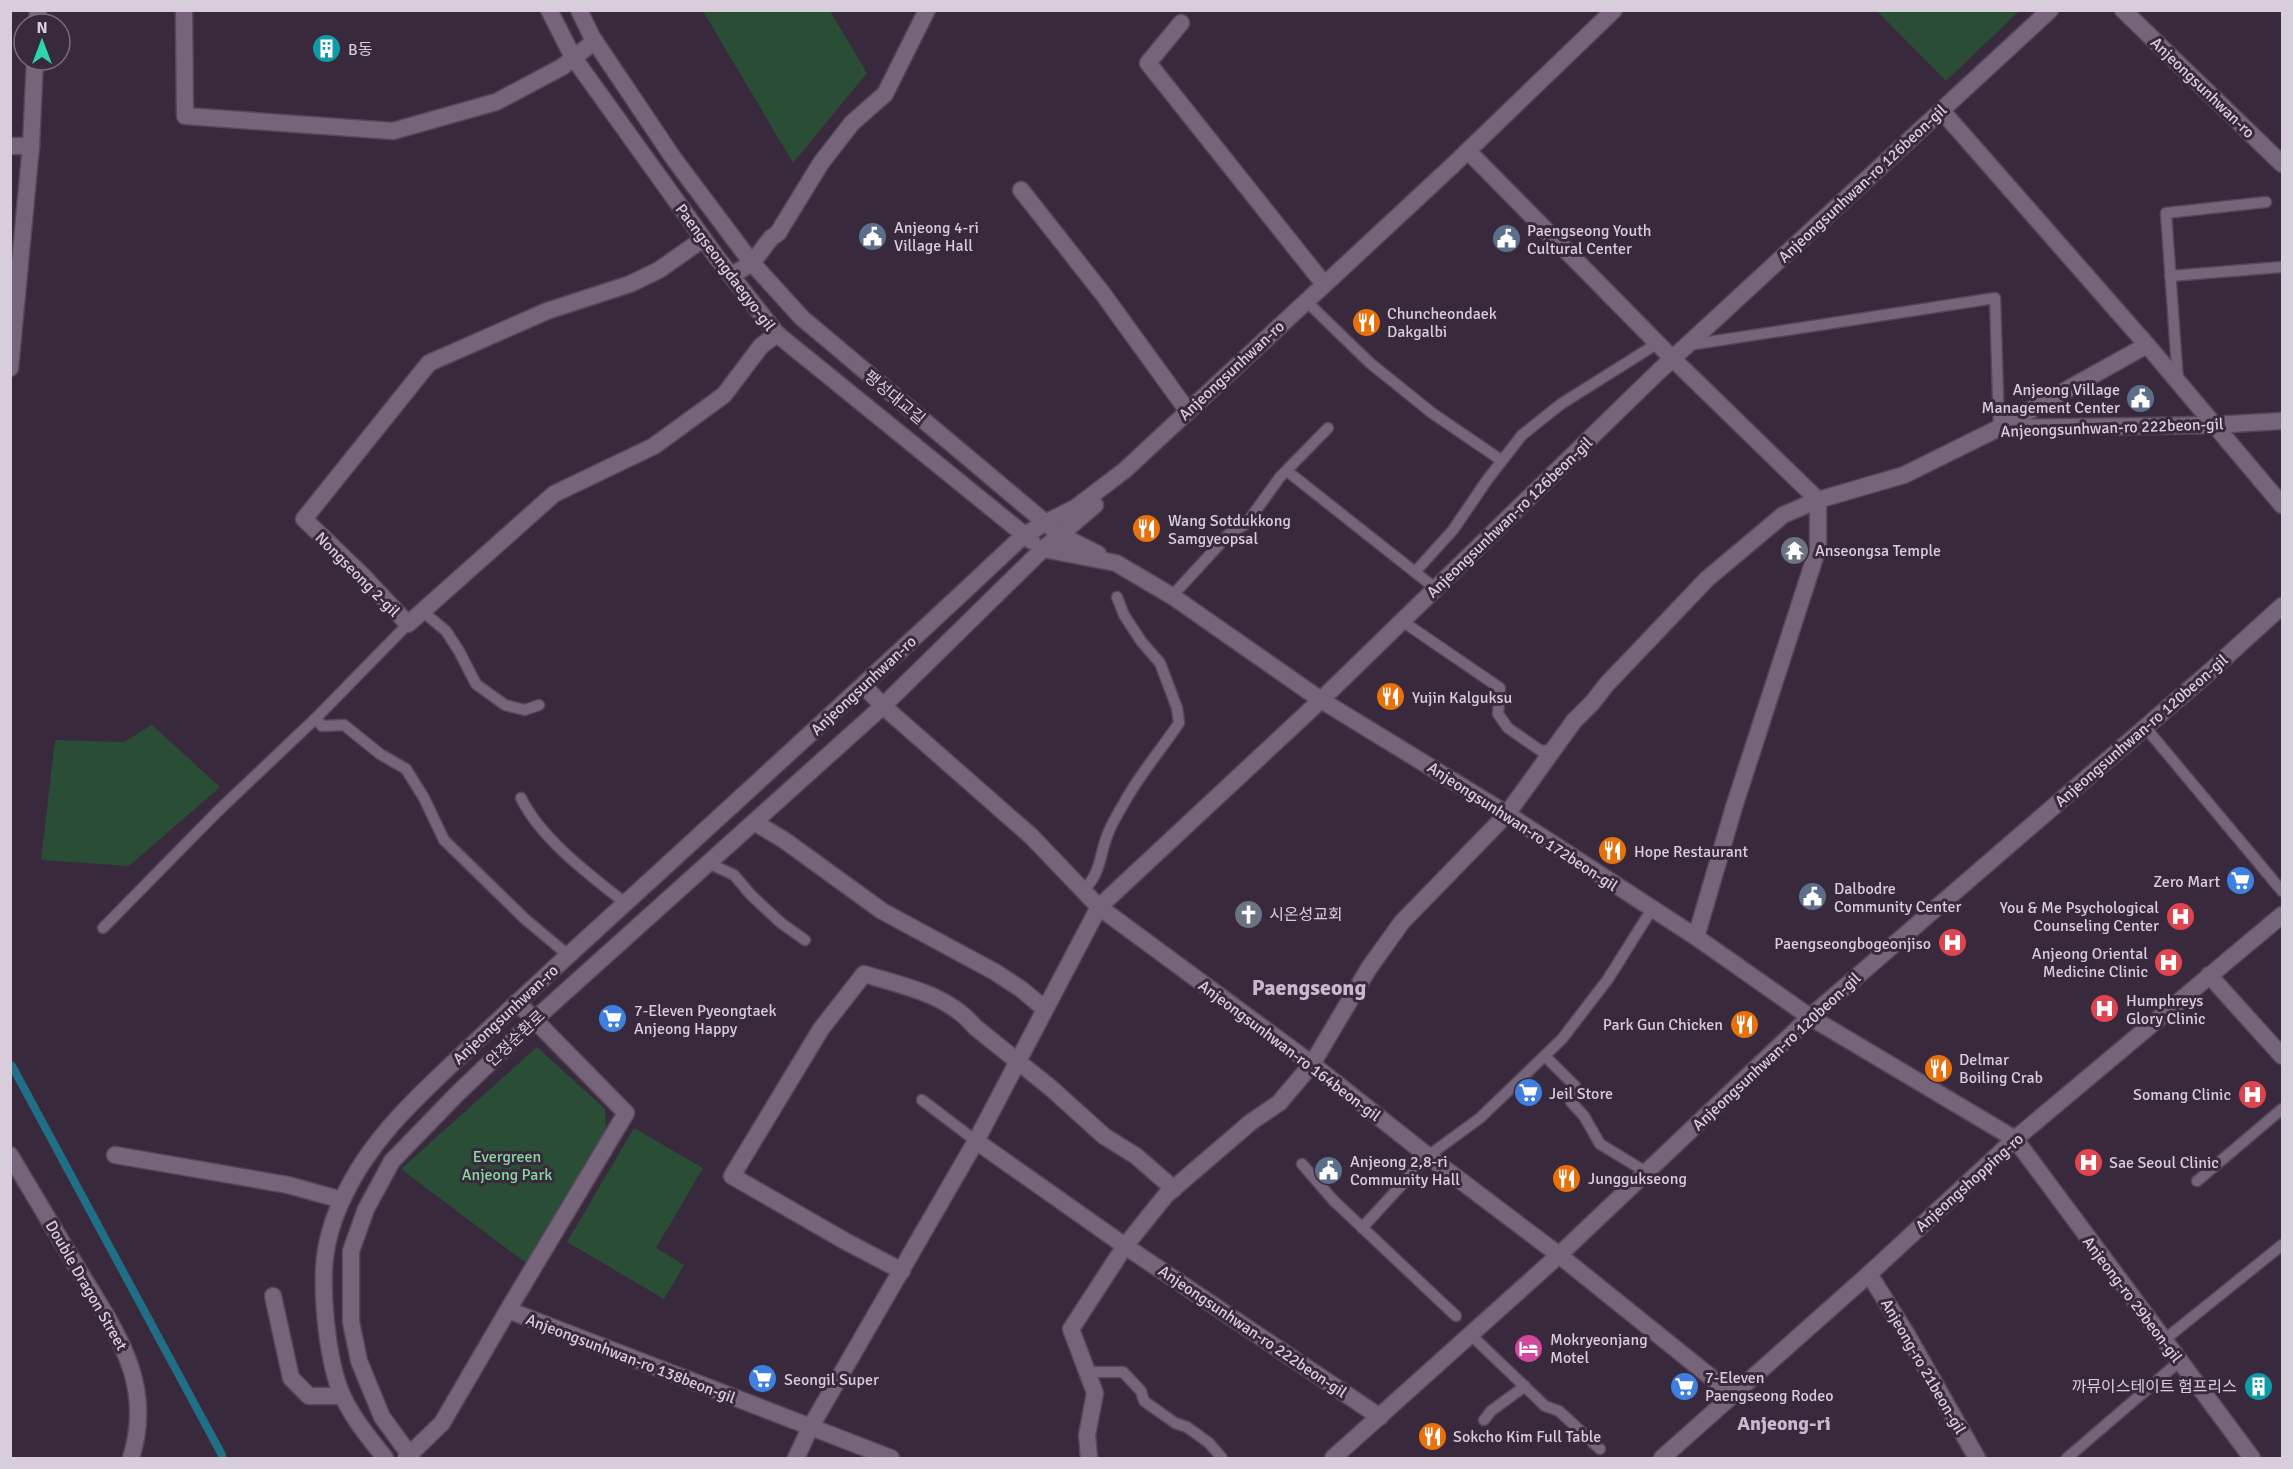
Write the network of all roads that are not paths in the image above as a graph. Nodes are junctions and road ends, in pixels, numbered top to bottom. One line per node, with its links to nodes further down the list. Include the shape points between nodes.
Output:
1 (184, 10): 10 (street, via 185,116 393,131 496,102 562,67)
2 (549, 10): 10 (street, Paengseongdaegyo-gil)
3 (579, 10): 9 (street, 팽성대교길)
4 (927, 10): 20 (street, via 885,94 852,123 821,163 778,233)
5 (1614, 10): 15 (street, Anjeongsunhwan-ro)
6 (2050, 10): 12 (street, Anjeongsunhwan-ro 126beon-gil)
7 (2123, 10): 16 (street, Anjeongsunhwan-ro)
8 (1181, 23): 24 (street, via 1148,63)
9 (596, 41): 10 (street); 20 (street, 팽성대교길, via 674,159)
10 (573, 57): 19 (street, Paengseongdaegyo-gil)
11 (34, 72): 14 (street)
12 (1942, 111): 28 (street, Anjeongsunhwan-ro 126beon-gil); 29 (street)
13 (10, 146): 14 (street)
14 (30, 146): 31 (street)
15 (1468, 151): 24 (street, Anjeongsunhwan-ro); 27 (street)
16 (2283, 164)
17 (1021, 190): 33 (street)
18 (2266, 202): 23 (lane, via 2166,213)
19 (703, 239): 22 (street, Paengseongdaegyo-gil); 55 (street, Nongseong 2-gil, via 659,270 630,284 547,311 429,363 304,519)
20 (752, 263): 22 (street); 43 (street, 팽성대교길, via 802,318)
21 (2283, 267): 23 (lane)
22 (732, 275): 26 (street, Paengseongdaegyo-gil)
23 (2169, 276): 32 (lane)
24 (1324, 284): 25 (street, Anjeongsunhwan-ro)
25 (1306, 301): 33 (street, Anjeongsunhwan-ro); 38 (lane, via 1370,363 1432,413)
26 (777, 334): 45 (street, Paengseongdaegyo-gil); 53 (street, Nongseong 2-gil, via 761,346 724,395 654,446 554,494)
27 (1658, 343): 30 (street); 38 (lane, via 1541,418)
28 (1686, 345): 30 (street, Anjeongsunhwan-ro 126beon-gil); 37 (lane, via 1995,298)
29 (2147, 345): 32 (street); 37 (street)
30 (1672, 358): 41 (street); 49 (street, Anjeongsunhwan-ro 126beon-gil)
31 (10, 368)
32 (2178, 382): 35 (street)
33 (1187, 410): 39 (street, Anjeongsunhwan-ro)
34 (2283, 421): 35 (street, Anjeongsunhwan-ro 222beon-gil)
35 (2214, 425): 37 (street, Anjeongsunhwan-ro 222beon-gil); 42 (street)
36 (1328, 428): 40 (lane)
37 (1999, 428): 41 (street, Anjeongsunhwan-ro 222beon-gil, via 1904,475)
38 (1501, 460): 48 (lane, via 1453,530)
39 (1125, 470): 43 (street, Anjeongsunhwan-ro, via 1076,508); 44 (street, 안정순환로, via 1088,513)
40 (1287, 471): 48 (lane); 50 (lane, via 1246,524 1229,534)
41 (1818, 500): 62 (street, Anjeongsunhwan-ro 222beon-gil, via 1783,514 1707,579 1606,685); 74 (street, via 1818,548)
42 (2283, 505)
43 (1045, 523): 44 (street, 팽성대교길); 45 (street, Anjeongsunhwan-ro)
44 (1060, 535): 46 (street, 안정순환로); 47 (street, 팽성대교길)
45 (1023, 536): 46 (street, Anjeongsunhwan-ro 172beon-gil); 56 (street, Anjeongsunhwan-ro)
46 (1043, 549): 47 (street, Anjeongsunhwan-ro 172beon-gil); 59 (street, 안정순환로)
47 (1116, 563): 50 (street, Anjeongsunhwan-ro 172beon-gil)
48 (1415, 572): 49 (lane)
49 (1435, 588): 54 (street, Anjeongsunhwan-ro 126beon-gil)
50 (1172, 596): 57 (street, Anjeongsunhwan-ro 172beon-gil)
51 (1117, 597): 67 (lane, via 1124,615 1160,663 1179,723 1124,802 1107,836 1094,879)
52 (2283, 606): 61 (street, Anjeongsunhwan-ro 120beon-gil)
53 (422, 611): 55 (street, Nongseong 2-gil); 58 (lane, via 446,631 476,684 505,705 525,710)
54 (1402, 621): 57 (street, Anjeongsunhwan-ro 126beon-gil); 62 (lane, via 1500,688 1498,714 1508,728 1541,751)
55 (408, 624): 60 (lane)
56 (864, 686): 59 (street, Anjeongsunhwan-ro 164beon-gil); 69 (street, Anjeongsunhwan-ro)
57 (1322, 699): 64 (street, Anjeongsunhwan-ro 172beon-gil); 70 (street, Anjeongsunhwan-ro 126beon-gil)
58 (539, 705)
59 (883, 706): 65 (street, 안정순환로); 67 (street, Anjeongsunhwan-ro 164beon-gil, via 1031,836)
60 (316, 718): 73 (lane); 76 (lane, via 322,726 344,725 406,769 444,840 525,920)
61 (2145, 727): 68 (lane); 80 (street, Anjeongsunhwan-ro 120beon-gil)
62 (1554, 749): 64 (street, Anjeongsunhwan-ro 222beon-gil)
63 (521, 798): 69 (lane, via 548,835)
64 (1507, 814): 71 (street, Anjeongsunhwan-ro 172beon-gil); 85 (street, Anjeongsunhwan-ro 222beon-gil, via 1402,922 1369,968)
65 (754, 822): 66 (street, 안정순환로); 79 (street, via 882,911 995,972)
66 (708, 863): 75 (lane, via 734,875 781,923); 81 (street, 안정순환로)
67 (1084, 890): 70 (street, Anjeongsunhwan-ro 164beon-gil)
68 (2283, 891)
69 (625, 903): 76 (street, Anjeongsunhwan-ro)
70 (1099, 907): 79 (street, Anjeongsunhwan-ro 126beon-gil); 85 (street, Anjeongsunhwan-ro 164beon-gil)
71 (1652, 909): 74 (street, Anjeongsunhwan-ro 172beon-gil); 82 (lane, via 1608,980)
72 (2283, 915): 77 (street, Anjeongshopping-ro)
73 (103, 928)
74 (1695, 937): 80 (street, Anjeongsunhwan-ro 172beon-gil)
75 (805, 940)
76 (568, 955): 78 (street, Anjeongsunhwan-ro)
77 (2209, 975): 83 (street); 88 (street, Anjeongshopping-ro)
78 (517, 1002): 81 (street); 97 (street, Anjeongsunhwan-ro, via 399,1114 362,1162)
79 (1045, 1009): 84 (street, Anjeongsunhwan-ro 126beon-gil)
80 (1809, 1017): 88 (street, Anjeongsunhwan-ro 172beon-gil); 94 (street, Anjeongsunhwan-ro 120beon-gil)
81 (534, 1020): 105 (street, via 626,1113); 120 (street, 안정순환로, via 392,1161 366,1209 351,1251 351,1322 359,1361 382,1417)
82 (1545, 1056): 92 (lane, via 1480,1118); 94 (lane, via 1575,1086 1571,1102 1600,1144)
83 (2283, 1056)
84 (1017, 1061): 89 (street, Anjeongsunhwan-ro 126beon-gil); 96 (street, via 1104,1136 1136,1156); 102 (street, via 967,1018 927,992 864,974 821,1029 732,1176)
85 (1312, 1064): 92 (street, Anjeongsunhwan-ro 164beon-gil); 96 (street, Anjeongsunhwan-ro 222beon-gil, via 1279,1103 1251,1122)
86 (922, 1100): 89 (lane)
87 (2283, 1109): 95 (lane)
88 (2015, 1139): 103 (street, Anjeongshopping-ro); 108 (street, Anjeong-ro 29beon-gil)
89 (976, 1141): 100 (street); 102 (street, Anjeongsunhwan-ro 126beon-gil)
90 (10, 1155): 118 (street, Double Dragon Street, via 113,1326 129,1361 139,1408)
91 (115, 1155): 97 (street, via 288,1185)
92 (1428, 1156): 98 (lane); 101 (street, Anjeongsunhwan-ro 164beon-gil)
93 (1302, 1164): 98 (lane)
94 (1646, 1172): 101 (street, Anjeongsunhwan-ro 120beon-gil)
95 (2197, 1181)
96 (1174, 1189): 100 (street, Anjeongsunhwan-ro 222beon-gil)
97 (342, 1200): 113 (street, Anjeongsunhwan-ro, via 326,1247 324,1289 328,1345)
98 (1362, 1228): 106 (lane)
99 (2283, 1245): 108 (lane)
100 (1125, 1246): 110 (street, Anjeongsunhwan-ro 222beon-gil, via 1071,1329); 114 (street, Anjeongsunhwan-ro 222beon-gil)
101 (1559, 1255): 107 (street, Anjeongsunhwan-ro 120beon-gil); 112 (street, Anjeongsunhwan-ro 164beon-gil)
102 (902, 1271): 116 (street, Anjeongsunhwan-ro 126beon-gil)
103 (1869, 1274): 112 (street, Anjeongshopping-ro); 127 (street, Anjeong-ro 21beon-gil)
104 (273, 1296): 113 (street, via 291,1378 309,1396)
105 (508, 1310): 116 (street, Anjeongsunhwan-ro 138beon-gil); 120 (street, Anjeongsunhwan-ro 138beon-gil, via 442,1423)
106 (1455, 1316)
107 (1471, 1335): 111 (lane); 114 (street, Anjeongsunhwan-ro 120beon-gil)
108 (2164, 1340): 109 (street, Anjeong-ro 29beon-gil)
109 (2180, 1361): 128 (lane); 129 (street, Anjeong-ro 29beon-gil)
110 (1087, 1372): 123 (street, Anjeongsunhwan-ro 222beon-gil, via 1095,1394 1087,1435); 124 (lane, via 1123,1372 1141,1390 1144,1401 1202,1437)
111 (1525, 1386): 115 (lane); 117 (lane, via 1545,1406 1566,1416)
112 (1733, 1395): 126 (street, Anjeongshopping-ro)
113 (342, 1396): 119 (street, Anjeongsunhwan-ro)
114 (1380, 1417): 125 (street, Anjeongsunhwan-ro 120beon-gil)
115 (1484, 1420)
116 (810, 1428): 121 (street, Anjeongsunhwan-ro 126beon-gil); 122 (street, Anjeongsunhwan-ro 138beon-gil)
117 (1600, 1449)
118 (131, 1458)
119 (385, 1458)
120 (409, 1458)
121 (796, 1458)
122 (891, 1458)
123 (1089, 1458)
124 (1222, 1458)
125 (1333, 1458)
126 (1662, 1458)
127 (1977, 1458)
128 (2067, 1458)
129 (2252, 1458)

